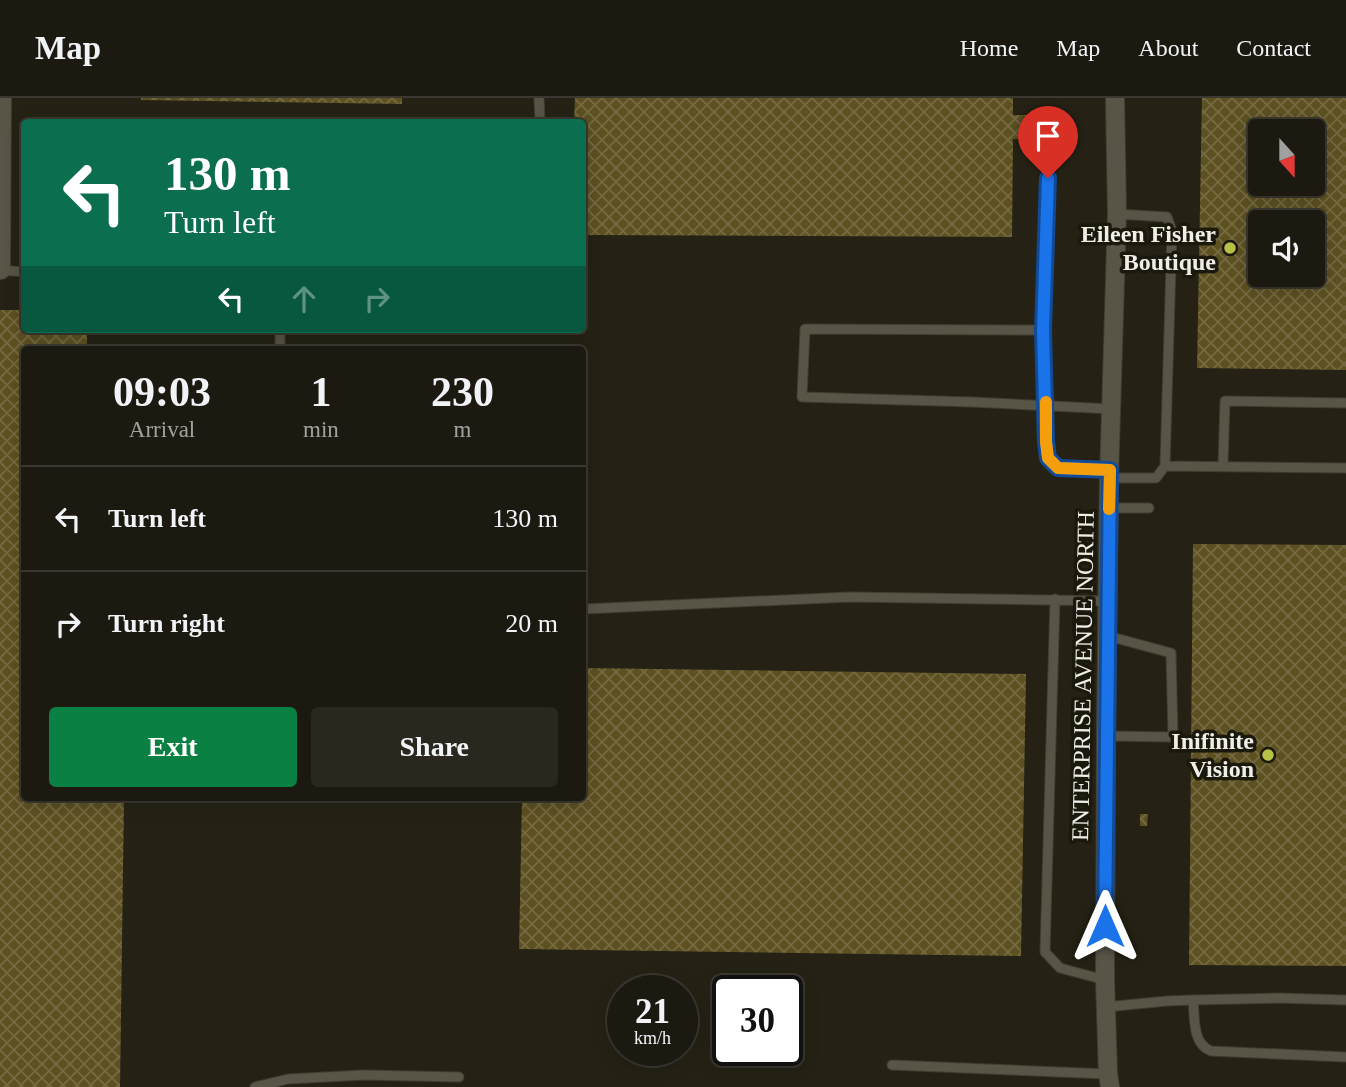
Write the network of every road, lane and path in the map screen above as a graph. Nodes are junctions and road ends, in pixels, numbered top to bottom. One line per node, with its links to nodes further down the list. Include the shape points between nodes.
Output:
1 (2, 98): 7 (street)
2 (539, 98): 4 (lane)
3 (1115, 98): 6 (street, ENTERPRISE AVENUE NORTH)
4 (540, 119)
5 (1048, 178): 9 (lane)
6 (1116, 214): 12 (street, ENTERPRISE AVENUE NORTH); 13 (lane, via 1167,217 1172,231)
7 (1, 270): 8 (lane)
8 (21, 272)
9 (1043, 330): 11 (lane); 11 (lane, via 804,329 802,397)
10 (1346, 403): 14 (lane, via 1225,401)
11 (1046, 405): 12 (lane); 16 (lane, via 1048,458 1058,468)
12 (1112, 408): 16 (street, ENTERPRISE AVENUE NORTH)
13 (1165, 466): 14 (lane); 16 (lane, via 1156,478)
14 (1223, 466): 15 (lane)
15 (1346, 468)
16 (1109, 474): 17 (street, ENTERPRISE AVENUE NORTH)
17 (1109, 508): 18 (lane); 20 (street, ENTERPRISE AVENUE NORTH)
18 (1149, 509)
19 (1055, 599): 20 (lane); 21 (lane, via 850,597); 24 (lane, via 1045,952 1060,968)
20 (1108, 601): 22 (street, ENTERPRISE AVENUE NORTH)
21 (586, 609)
22 (1108, 636): 23 (street, ENTERPRISE AVENUE NORTH); 23 (lane, via 1171,653 1173,737)
23 (1106, 736): 24 (street, ENTERPRISE AVENUE NORTH)
24 (1105, 980): 27 (street, ENTERPRISE AVENUE NORTH)
25 (1193, 1000): 26 (lane); 27 (lane); 28 (lane, via 1198,1039 1211,1051)
26 (1346, 1000)
27 (1106, 1007): 31 (street, ENTERPRISE AVENUE NORTH)
28 (1346, 1057)
29 (892, 1065): 31 (lane)
30 (459, 1077): 32 (lane, via 363,1075 288,1079)
31 (1109, 1081)
32 (255, 1087)

